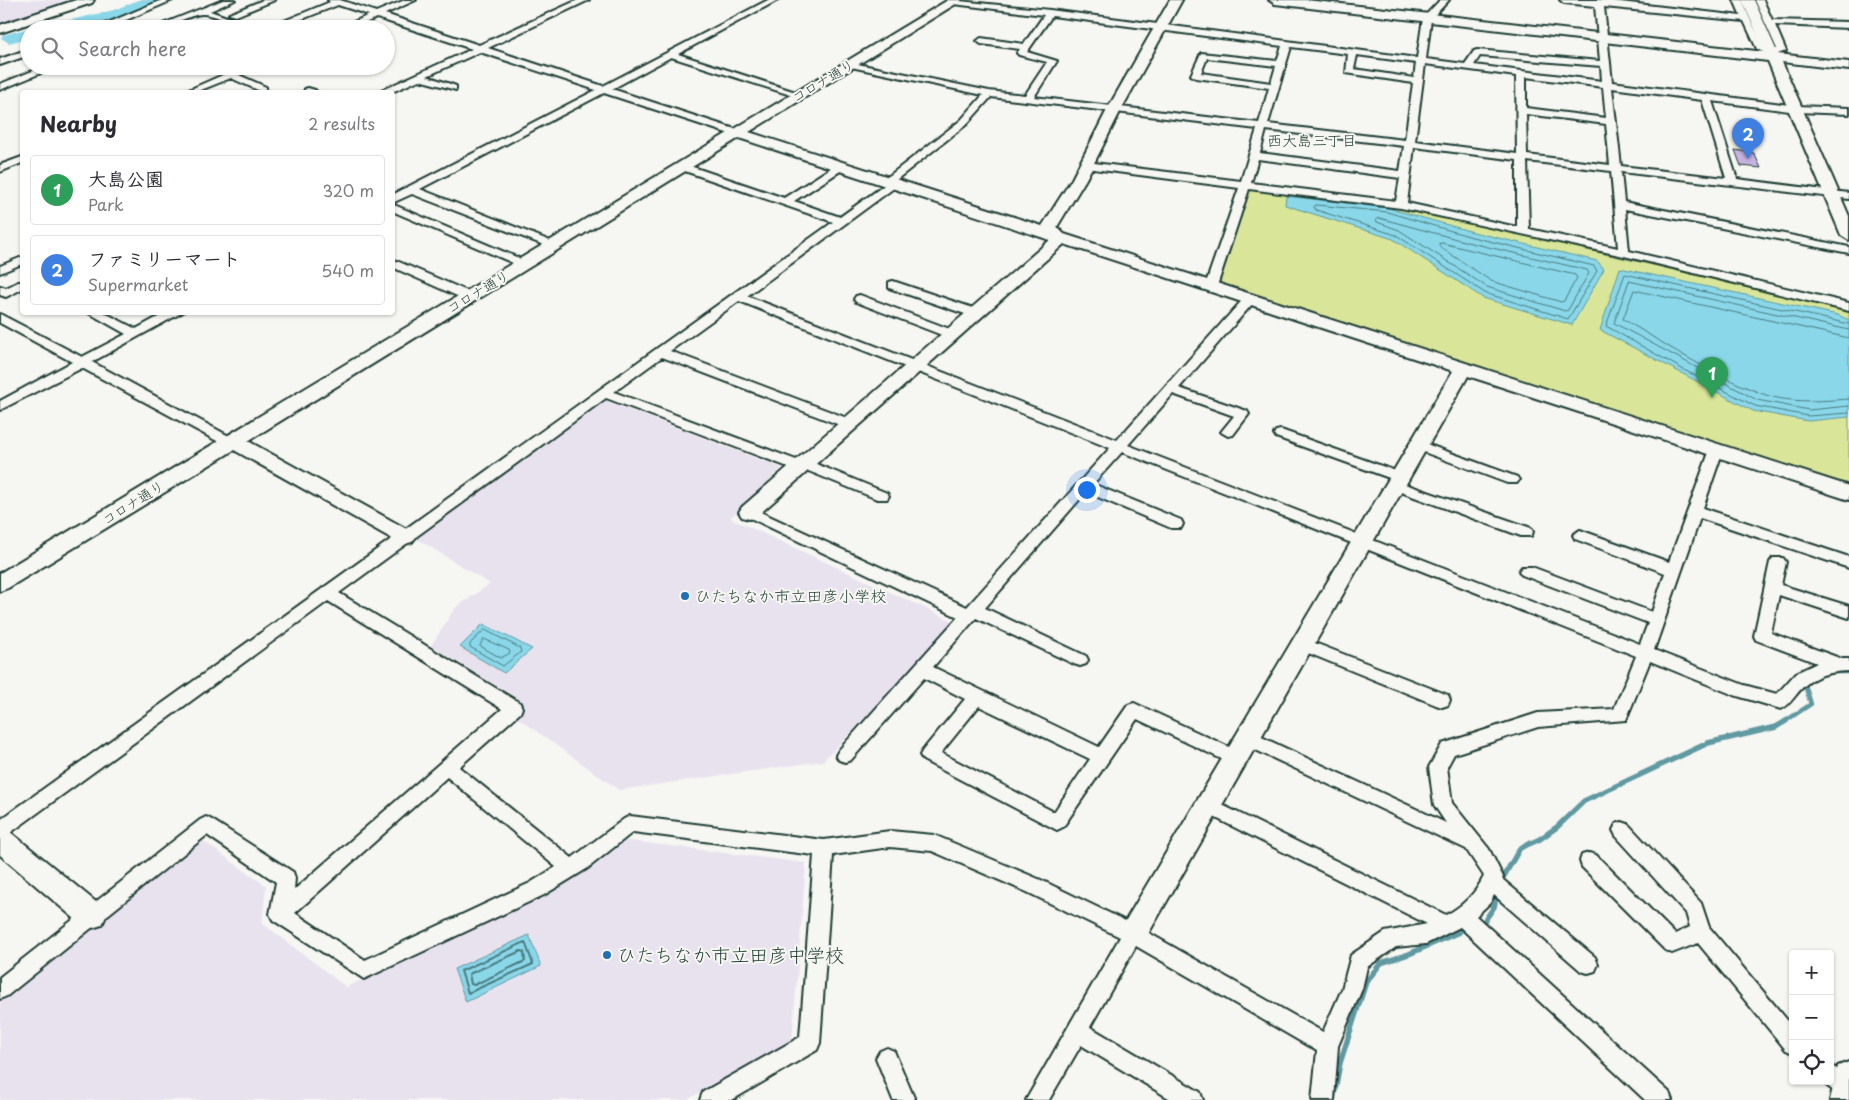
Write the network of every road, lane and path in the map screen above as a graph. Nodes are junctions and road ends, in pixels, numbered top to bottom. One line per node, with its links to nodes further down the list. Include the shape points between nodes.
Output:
1 (88, 0): 24 (street)
2 (169, 0): 25 (street)
3 (231, 0): 19 (street)
4 (271, 0): 21 (street)
5 (412, 0): 22 (street)
6 (585, 0): 42 (street)
7 (774, 0): 45 (street)
8 (1176, 0): 36 (street)
9 (1275, 0): 17 (street)
10 (1445, 0): 23 (street)
11 (1564, 0): 18 (street)
12 (1738, 0): 31 (street)
13 (1748, 0): 43 (street)
14 (1759, 0): 34 (street)
15 (334, 1): 22 (street); 28 (street)
16 (955, 1): 20 (street); 49 (street, コロナ通り)
17 (1295, 1): 23 (street)
18 (1599, 2): 31 (street); 38 (street)
19 (202, 11): 26 (street); 27 (street)
20 (1050, 13): 36 (street); 41 (street)
21 (233, 14)
22 (376, 15): 29 (street); 30 (street)
23 (1427, 18): 38 (street); 47 (street)
24 (27, 20)
25 (119, 20)
26 (178, 20)
27 (229, 20)
28 (290, 20)
29 (364, 20)
30 (392, 20)
31 (1746, 20): 43 (street, via 1760,47)
32 (395, 21): 42 (street)
33 (20, 22): 37 (street)
34 (1770, 22): 35 (street); 43 (street, via 1782,50)
35 (1849, 25)
36 (1160, 28): 40 (street); 71 (street)
37 (0, 29)
38 (1603, 38): 43 (street); 51 (street)
39 (981, 40): 41 (street)
40 (1287, 44): 44 (street); 50 (street)
41 (1026, 47): 70 (street, via 1024,55 1051,60 1052,63)
42 (480, 48): 57 (street); 63 (street)
43 (1771, 51): 52 (street); 72 (street)
44 (1352, 52): 47 (street); 58 (street, via 1349,71)
45 (670, 54): 63 (street); 68 (street)
46 (20, 55): 48 (street)
47 (1420, 61): 53 (street); 58 (street)
48 (0, 62)
49 (851, 64): 67 (street); 68 (street, コロナ通り)
50 (1280, 64): 61 (street); 61 (street, via 1204,55 1196,75)
51 (1606, 64): 53 (street, via 1477,53); 59 (street)
52 (1849, 66)
53 (1468, 67): 54 (street)
54 (1521, 74): 59 (street); 73 (street)
55 (30, 75): 60 (street)
56 (231, 75): 64 (street); 65 (street)
57 (418, 77): 62 (street); 66 (street)
58 (1417, 81): 78 (street)
59 (1608, 85): 69 (street); 75 (street)
60 (0, 86)
61 (1274, 86): 76 (street)
62 (453, 88)
63 (605, 88): 77 (street); 91 (street)
64 (263, 89)
65 (194, 90)
66 (389, 90)
67 (990, 94): 70 (street); 88 (street, via 964,122)
68 (800, 95): 77 (street, コロナ通り)
69 (1706, 98): 72 (street); 89 (street)
70 (1028, 99): 71 (street)
71 (1115, 108): 76 (street); 82 (street)
72 (1797, 109): 74 (street); 92 (street)
73 (1521, 110): 75 (street); 80 (street)
74 (1849, 111)
75 (1611, 122): 85 (street)
76 (1262, 126): 78 (street); 79 (street)
77 (737, 133): 83 (street); 84 (street, コロナ通り)
78 (1408, 144): 80 (street); 87 (street)
79 (1254, 155): 87 (street); 90 (street)
80 (1523, 157): 85 (street); 100 (street)
81 (20, 161): 86 (street)
82 (1086, 165): 90 (street); 101 (street, via 1049,228)
83 (841, 166): 88 (street); 95 (street)
84 (683, 167): 95 (street); 103 (street, コロナ通り)
85 (1617, 168): 89 (street); 97 (street)
86 (0, 169)
87 (1404, 175): 96 (street)
88 (892, 182): 99 (street); 101 (street)
89 (1732, 182): 92 (street)
90 (1246, 184): 96 (street); 112 (street)
91 (412, 190): 94 (street); 103 (street)
92 (1832, 194): 93 (street); 102 (street)
93 (1849, 196)
94 (395, 198)
95 (785, 202): 99 (street)
96 (1401, 204): 100 (street)
97 (1621, 205): 104 (street); 105 (street)
98 (395, 208): 108 (street)
99 (841, 221): 114 (street)
100 (1524, 231): 105 (street)
101 (1057, 235): 112 (street); 119 (street, via 1058,240)
102 (1849, 235)
103 (554, 246): 108 (street, コロナ通り)
104 (1849, 250)
105 (1624, 253): 118 (street)
106 (20, 261): 109 (street)
107 (395, 263): 115 (street)
108 (524, 264): 115 (street, コロナ通り)
109 (0, 270)
110 (893, 285): 119 (street)
111 (20, 286): 113 (street, via 6,293)
112 (1211, 286): 117 (street)
113 (0, 290)
114 (738, 296): 125 (street); 127 (street)
115 (470, 297): 135 (street, コロナ通り)
116 (860, 299): 124 (street)
117 (1250, 299): 128 (street); 129 (street)
118 (1849, 307)
119 (975, 313): 124 (street)
120 (99, 315): 123 (street)
121 (172, 315): 123 (street)
122 (0, 318): 126 (street)
123 (136, 334): 126 (street)
124 (951, 334): 127 (street)
125 (661, 352): 130 (street); 132 (street)
126 (81, 363): 131 (street); 135 (street)
127 (915, 366): 132 (street); 137 (street)
128 (1464, 367): 136 (street); 138 (street)
129 (1170, 389): 133 (street, via 1242,414); 137 (street)
130 (604, 393): 139 (street); 150 (street)
131 (0, 406)
132 (850, 424): 139 (street)
133 (1228, 432)
134 (1281, 434): 141 (street)
135 (233, 441): 150 (street); 156 (street, コロナ通り)
136 (1418, 445): 140 (street); 141 (street)
137 (1119, 446): 142 (street); 151 (street)
138 (1716, 450): 143 (street); 145 (street)
139 (803, 466): 144 (street); 146 (street)
140 (1512, 480)
141 (1397, 481): 148 (street); 151 (street)
142 (1084, 486): 147 (street); 159 (street)
143 (1849, 493)
144 (882, 496)
145 (1695, 511): 153 (street); 154 (street)
146 (749, 512): 159 (street)
147 (1176, 524)
148 (1526, 532)
149 (1580, 535): 154 (street)
150 (405, 537): 158 (street)
151 (1362, 541): 162 (street); 163 (street)
152 (1778, 562): 157 (street)
153 (1849, 563)
154 (1674, 570): 161 (street)
155 (1527, 571): 161 (street)
156 (0, 584)
157 (1774, 588): 160 (street); 165 (street, via 1762,636)
158 (328, 593): 173 (street, via 514,708); 175 (street)
159 (972, 612): 164 (street); 166 (street)
160 (1849, 612)
161 (1656, 620): 163 (street)
162 (1302, 644): 168 (street); 169 (street)
163 (1645, 653): 165 (street, via 1740,690 1781,702 1804,674); 178 (street, via 1620,715 1538,720 1448,750 1438,768 1443,805)
164 (1080, 660)
165 (1845, 666)
166 (921, 669): 167 (street); 170 (street)
167 (976, 697): 171 (street); 171 (street, via 930,755 1057,822)
168 (1442, 700)
169 (1247, 738): 172 (street); 178 (street)
170 (845, 755)
171 (1102, 757): 172 (street, via 1134,710)
172 (1236, 758): 174 (street)
173 (447, 767): 181 (street); 183 (street)
174 (1208, 806): 185 (street); 187 (street)
175 (0, 830)
176 (1622, 830): 186 (street, via 1694,909)
177 (0, 839): 184 (street)
178 (1472, 843): 182 (street, via 1494,877)
179 (824, 848): 181 (street, via 630,824); 187 (street, via 890,839 934,844 1034,886); 194 (street, via 810,1044)
180 (1589, 861): 186 (street, via 1672,944)
181 (571, 868): 183 (street, via 536,889 364,970)
182 (1492, 881): 185 (street, via 1483,897); 188 (street)
183 (280, 914): 184 (street, via 286,878 206,825)
184 (92, 916): 189 (street)
185 (1455, 920): 192 (street, via 1426,935 1392,938 1358,962 1352,989); 199 (street)
186 (1701, 932): 191 (street)
187 (1133, 934): 190 (street); 192 (street)
188 (1588, 964)
189 (0, 990)
190 (1077, 1031): 196 (street); 197 (street)
191 (1791, 1040)
192 (1328, 1046): 198 (street)
193 (887, 1058): 195 (street)
194 (721, 1098)
195 (904, 1100)
196 (1038, 1100)
197 (1192, 1100)
198 (1323, 1100)
199 (1661, 1100)

